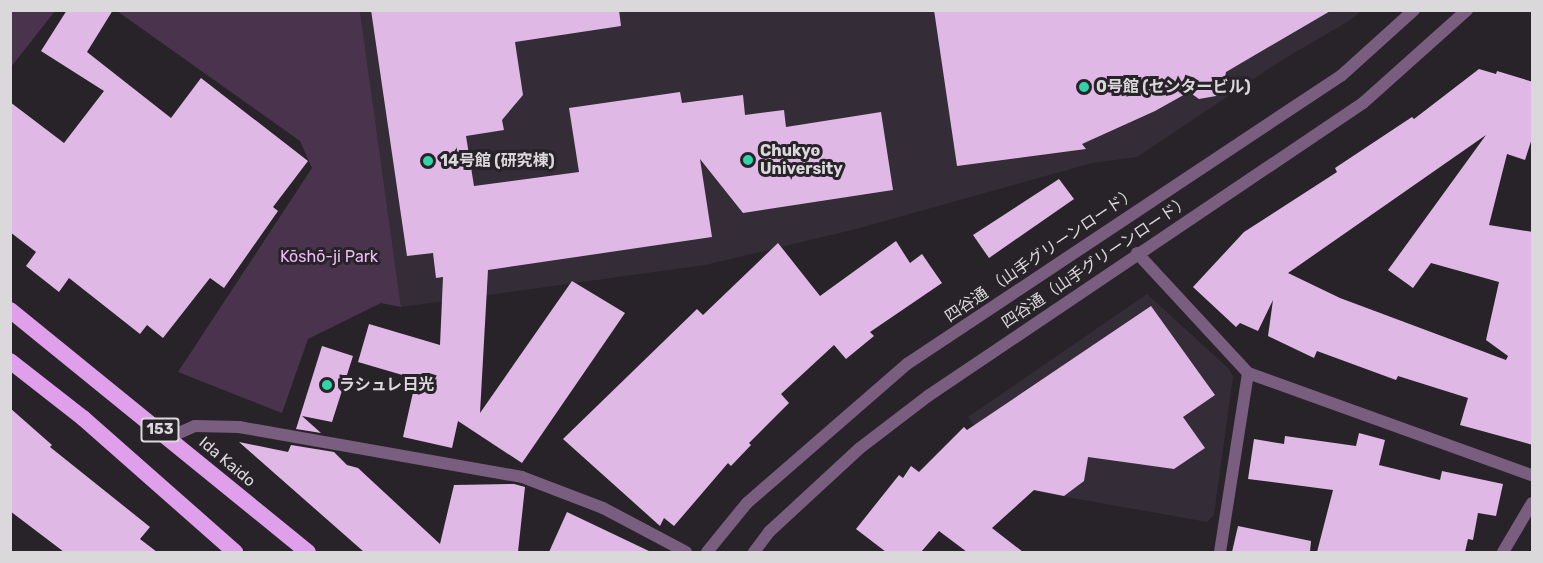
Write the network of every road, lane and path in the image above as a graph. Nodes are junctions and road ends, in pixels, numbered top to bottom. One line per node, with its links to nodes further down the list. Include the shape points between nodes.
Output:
1 (1414, 10): 13 (street, 四谷通 （山手グリーンロード）, via 1342,75 907,364 747,502)
2 (1467, 10): 3 (street, 四谷通（山手グリーンロード）, via 1363,103)
3 (1137, 253): 6 (street); 14 (street, 四谷通（山手グリーンロード）, via 928,396 860,448 770,531)
4 (10, 310): 7 (highway, Ida Kaido / 153)
5 (10, 361): 10 (highway, 153, via 83,418)
6 (1248, 373): 8 (street); 15 (street)
7 (170, 437): 11 (highway, Ida Kaido / 153); 12 (street, via 195,426 239,428 522,477 603,508)
8 (1533, 475)
9 (1533, 503): 16 (street)
10 (235, 552)
11 (308, 552)
12 (686, 552)
13 (707, 552)
14 (754, 552)
15 (1220, 552)
16 (1503, 552)

